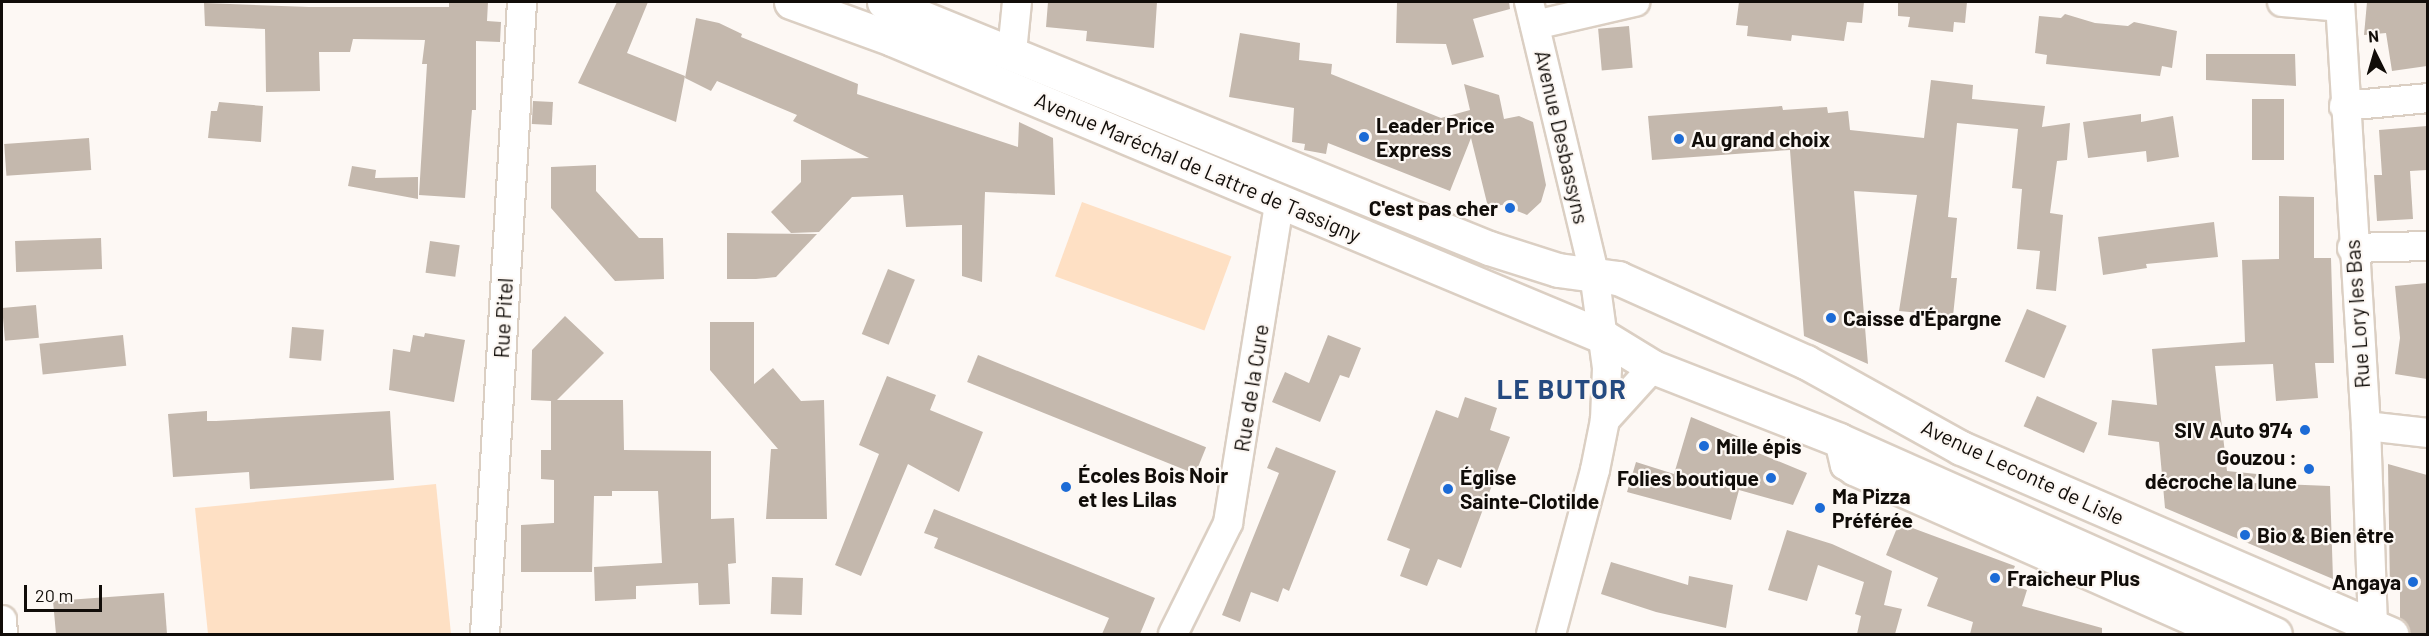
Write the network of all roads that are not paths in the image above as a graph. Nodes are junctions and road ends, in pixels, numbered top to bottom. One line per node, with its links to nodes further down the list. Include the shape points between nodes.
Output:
1 (522, 2): 26 (street, Rue Pitel)
2 (790, 2): 12 (main road, Avenue Maréchal de Lattre de Tassigny, via 892,39)
3 (884, 2): 9 (main road, Avenue Maréchal de Lattre de Tassigny)
4 (1017, 2): 9 (street)
5 (1635, 2): 8 (street)
6 (2282, 2): 7 (street)
7 (2340, 4): 11 (street, Rue Lory les Bas)
8 (1532, 13): 15 (street, Avenue Desbassyns)
9 (1012, 52): 15 (main road, Avenue Maréchal de Lattre de Tassigny, via 1488,248 1558,270)
10 (2427, 98): 11 (street)
11 (2344, 106): 14 (street, Rue Lory les Bas)
12 (1280, 200): 16 (main road, Avenue Maréchal de Lattre de Tassigny); 27 (street, Rue de la Cure, via 1228,523)
13 (2427, 246): 14 (street)
14 (2352, 248): 19 (street, Rue Lory les Bas)
15 (1594, 273): 16 (street, Avenue Desbassyns); 24 (main road, Avenue Leconte de Lisle, via 1618,278 1806,362 1961,448)
16 (1604, 337): 17 (main road); 18 (street, Avenue Desbassyns)
17 (1653, 367): 18 (street); 21 (main road)
18 (1605, 420): 28 (street, Avenue Desbassyns)
19 (2366, 426): 20 (street); 24 (street, Rue Lory les Bas)
20 (2427, 433)
21 (1839, 440): 23 (main road); 29 (street, via 1845,465 1854,471)
22 (2, 620): 25 (street)
23 (2258, 632)
24 (2379, 632)
25 (3, 634)
26 (485, 634)
27 (1173, 634)
28 (1551, 634)
29 (2221, 634)

